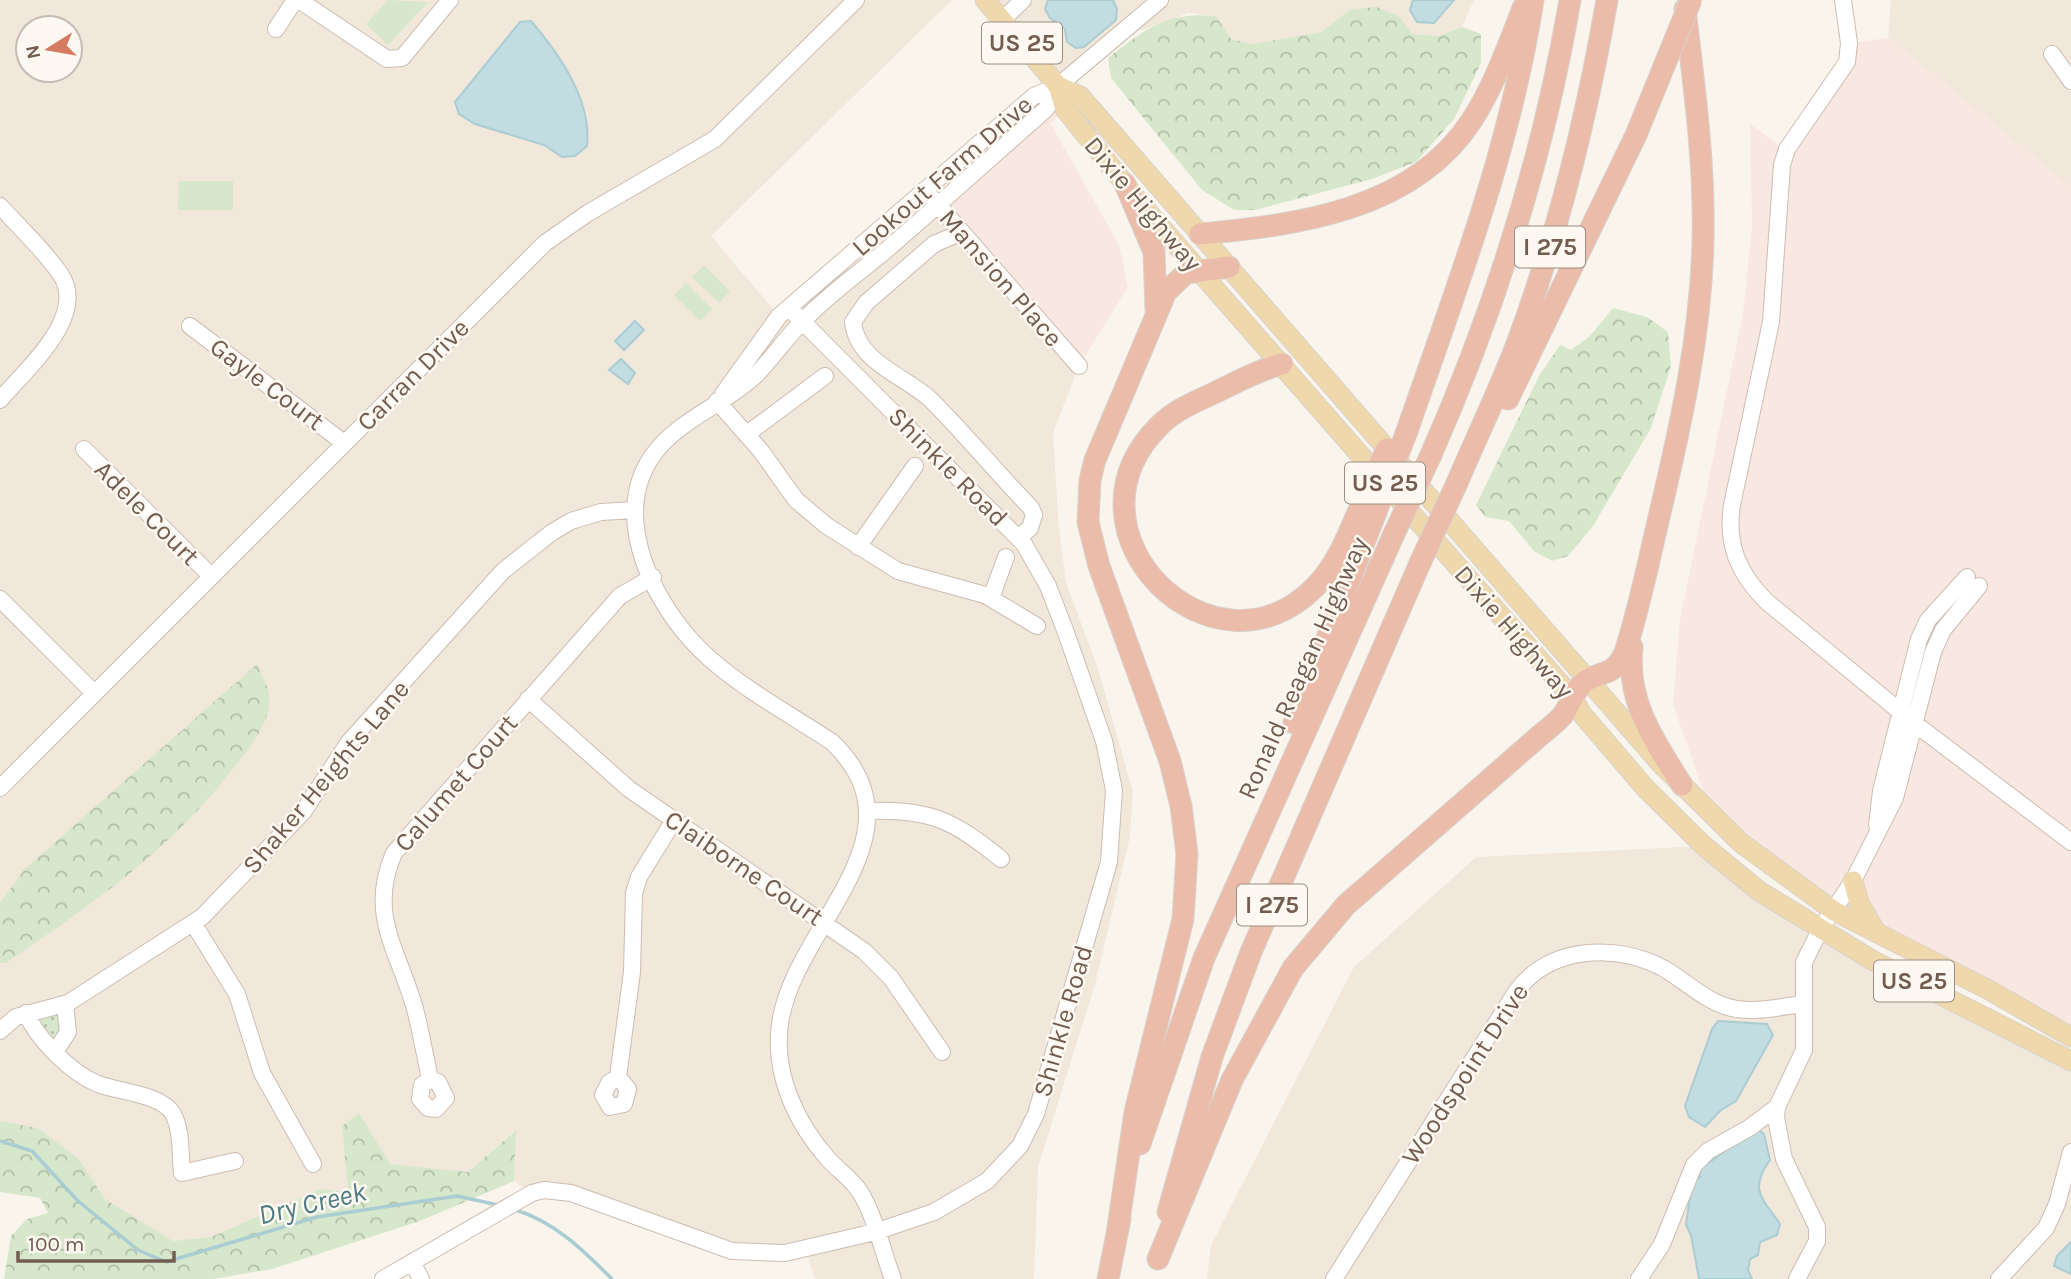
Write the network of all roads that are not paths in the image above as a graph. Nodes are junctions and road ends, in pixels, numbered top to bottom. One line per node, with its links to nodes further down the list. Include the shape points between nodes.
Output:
1 (297, 0): 2 (street, via 396,61); 15 (street)
2 (450, 0)
3 (856, 0): 37 (street, Carran Drive, via 715,139 545,243)
4 (985, 0): 14 (main road, Dixie Highway / US 25)
5 (1023, 0): 14 (street)
6 (1160, 0): 18 (street)
7 (1526, 0): 24 (highway, via 1481,104 1431,167 1364,204 1253,228)
8 (1533, 0): 41 (highway, bridge, via 1503,143 1476,237 1432,358)
9 (1570, 0): 64 (highway, Ronald Reagan Highway / I 275, bridge, via 1548,115 1517,231 1486,322 1430,457)
10 (1607, 0): 40 (highway, I 275, via 1595,72 1544,265 1517,343)
11 (1684, 0): 50 (highway, via 1700,143 1703,240 1699,312 1678,434)
12 (1691, 0): 40 (highway, bridge, via 1636,135 1483,452)
13 (1843, 0): 56 (street, via 1847,62 1787,149 1782,165 1771,322 1729,524 1732,547 1750,585)
14 (1002, 20): 18 (main road, Dixie Highway / US 25)
15 (275, 29)
16 (2052, 54): 17 (street)
17 (2071, 81)
18 (1058, 86): 19 (main road, Dixie Highway / US 25, via 1065,109); 20 (street, Lookout Farm Drive, via 1034,96); 21 (street, Lookout Farm Drive, via 1046,109); 24 (main road, Dixie Highway / US 25, via 1080,96)
19 (1125, 184): 26 (main road, Dixie Highway / US 25); 28 (highway, via 1154,252)
20 (924, 189): 21 (street, Mansion Place); 27 (street, Lookout Farm Drive)
21 (938, 205): 23 (street, Mansion Place); 29 (street, Lookout Farm Drive)
22 (0, 206): 34 (street, via 60,274 68,300 60,327)
23 (962, 232): 32 (street, Mansion Place); 43 (street, via 934,244 866,303 856,314 854,330 883,367 931,400 1031,508 1030,528)
24 (1200, 234): 25 (main road, Dixie Highway / US 25)
25 (1229, 267): 26 (highway); 52 (main road, Dixie Highway / US 25)
26 (1198, 270): 28 (highway, via 1180,277); 31 (main road, Dixie Highway / US 25)
27 (790, 309): 29 (street, Shinkle Road); 35 (street, Lookout Farm Drive, via 767,330)
28 (1156, 313): 87 (highway, via 1096,460 1087,502 1099,566 1177,784 1187,854 1183,919 1135,1111)
29 (803, 321): 35 (street, Lookout Farm Drive, via 744,386); 43 (street, Shinkle Road)
30 (190, 326): 37 (street, Gayle Court)
31 (1282, 364): 41 (highway, via 1179,410 1146,441 1130,472 1125,500 1129,537 1143,568 1168,595 1201,613 1235,619 1278,612 1306,595 1327,574); 54 (main road, Dixie Highway / US 25)
32 (1079, 366)
33 (825, 376): 36 (street)
34 (0, 400)
35 (717, 401): 36 (street); 42 (street, Lookout Farm Drive, via 654,454 640,481)
36 (747, 433): 44 (street, via 796,500)
37 (344, 443): 46 (street, Carran Drive)
38 (84, 449): 46 (street, Adele Court)
39 (915, 466): 44 (street)
40 (1457, 483): 89 (highway, I 275, bridge, via 1251,952 1189,1129)
41 (1370, 505): 64 (highway, via 1294,723 1256,807)
42 (635, 510): 47 (street, Lookout Farm Drive, via 638,543); 68 (street, Shaker Heights Lane, via 601,512 571,522 503,570 349,742 303,811 235,886)
43 (1018, 538): 86 (street, Shinkle Road, via 1048,586 1104,741 1114,790 1109,862 1036,1114 1020,1146 1001,1169 976,1188 934,1212)
44 (859, 547): 48 (street, via 917,578)
45 (1006, 557): 48 (street)
46 (211, 576): 53 (street, Carran Drive)
47 (653, 577): 55 (street, Calumet Court, via 620,596); 60 (street, Lookout Farm Drive, via 678,622 709,658 846,756 860,777)
48 (991, 598): 51 (street)
49 (0, 599): 53 (street)
50 (1634, 623): 52 (highway, via 1618,663 1601,677); 58 (highway, via 1629,669 1634,701)
51 (1037, 626)
52 (1588, 680): 54 (highway); 58 (main road, Dixie Highway / US 25)
53 (94, 693): 59 (street, Carran Drive)
54 (1572, 697): 67 (main road, via 1741,864 1799,905); 70 (main road, Dixie Highway / US 25, via 1646,789 1704,846 1759,891); 89 (highway, via 1563,715 1546,731 1346,905 1293,968 1232,1080)
55 (528, 699): 61 (street, Claiborne Court, via 629,789); 81 (street, Calumet Court, via 398,846 386,871 384,920 415,1008)
56 (1901, 711): 57 (street); 57 (street, via 1928,620 1973,582 1938,641); 62 (street)
57 (1914, 723): 62 (street, via 1895,798); 63 (street)
58 (1682, 785): 67 (main road, Dixie Highway / US 25, via 1763,862)
59 (0, 788)
60 (869, 811): 65 (street, via 903,810 934,816); 69 (street, Lookout Farm Drive, via 860,856)
61 (674, 820): 69 (street, Claiborne Court); 80 (street, via 634,893 632,972)
62 (1875, 834): 66 (street)
63 (2071, 842)
64 (1249, 855): 87 (highway, Ronald Reagan Highway / I 275, via 1170,1052)
65 (1001, 859)
66 (1853, 881): 67 (street); 71 (main road, via 1859,904)
67 (1834, 911): 70 (street); 71 (main road, Dixie Highway / US 25)
68 (193, 923): 72 (street, Shaker Heights Lane); 85 (street, via 237,994 261,1073)
69 (824, 923): 78 (street, Claiborne Court, via 880,965); 86 (street, Lookout Farm Drive, via 786,996 780,1061 807,1132 864,1198)
70 (1821, 928): 73 (street, via 1804,962); 79 (main road, Dixie Highway / US 25, via 1872,960)
71 (1876, 933): 76 (main road, Dixie Highway / US 25)
72 (65, 1004): 74 (street, Shaker Heights Lane); 77 (street, via 68,1032)
73 (1803, 1004): 82 (street, via 1804,1050); 94 (street, Woodspoint Drive, via 1762,1010 1729,1007 1639,958 1590,953 1568,955 1543,965 1516,992)
74 (26, 1013): 75 (street, Shaker Heights Lane); 77 (street, via 36,1036)
75 (0, 1031)
76 (2071, 1037)
77 (55, 1052): 84 (street, via 95,1083 168,1108 177,1124 182,1173)
78 (942, 1052)
79 (2071, 1061)
80 (618, 1077)
81 (430, 1079)
82 (1777, 1107): 95 (street, via 1694,1165 1662,1244); 96 (street, via 1784,1159 1817,1227 1817,1241)
83 (2071, 1152): 97 (street, via 2052,1216)
84 (235, 1161)
85 (313, 1164)
86 (875, 1232): 88 (street, Shinkle Road, via 785,1253 732,1251 571,1193 544,1191 511,1203); 92 (street, Lookout Farm Drive)
87 (1117, 1234): 93 (highway, Ronald Reagan Highway / I 275)
88 (412, 1262): 90 (street, Shinkle Road); 91 (street)
89 (1155, 1269)
90 (383, 1279)
91 (421, 1279)
92 (893, 1279)
93 (1108, 1279)
94 (1334, 1279)
95 (1639, 1279)
96 (1797, 1279)
97 (1999, 1279)

